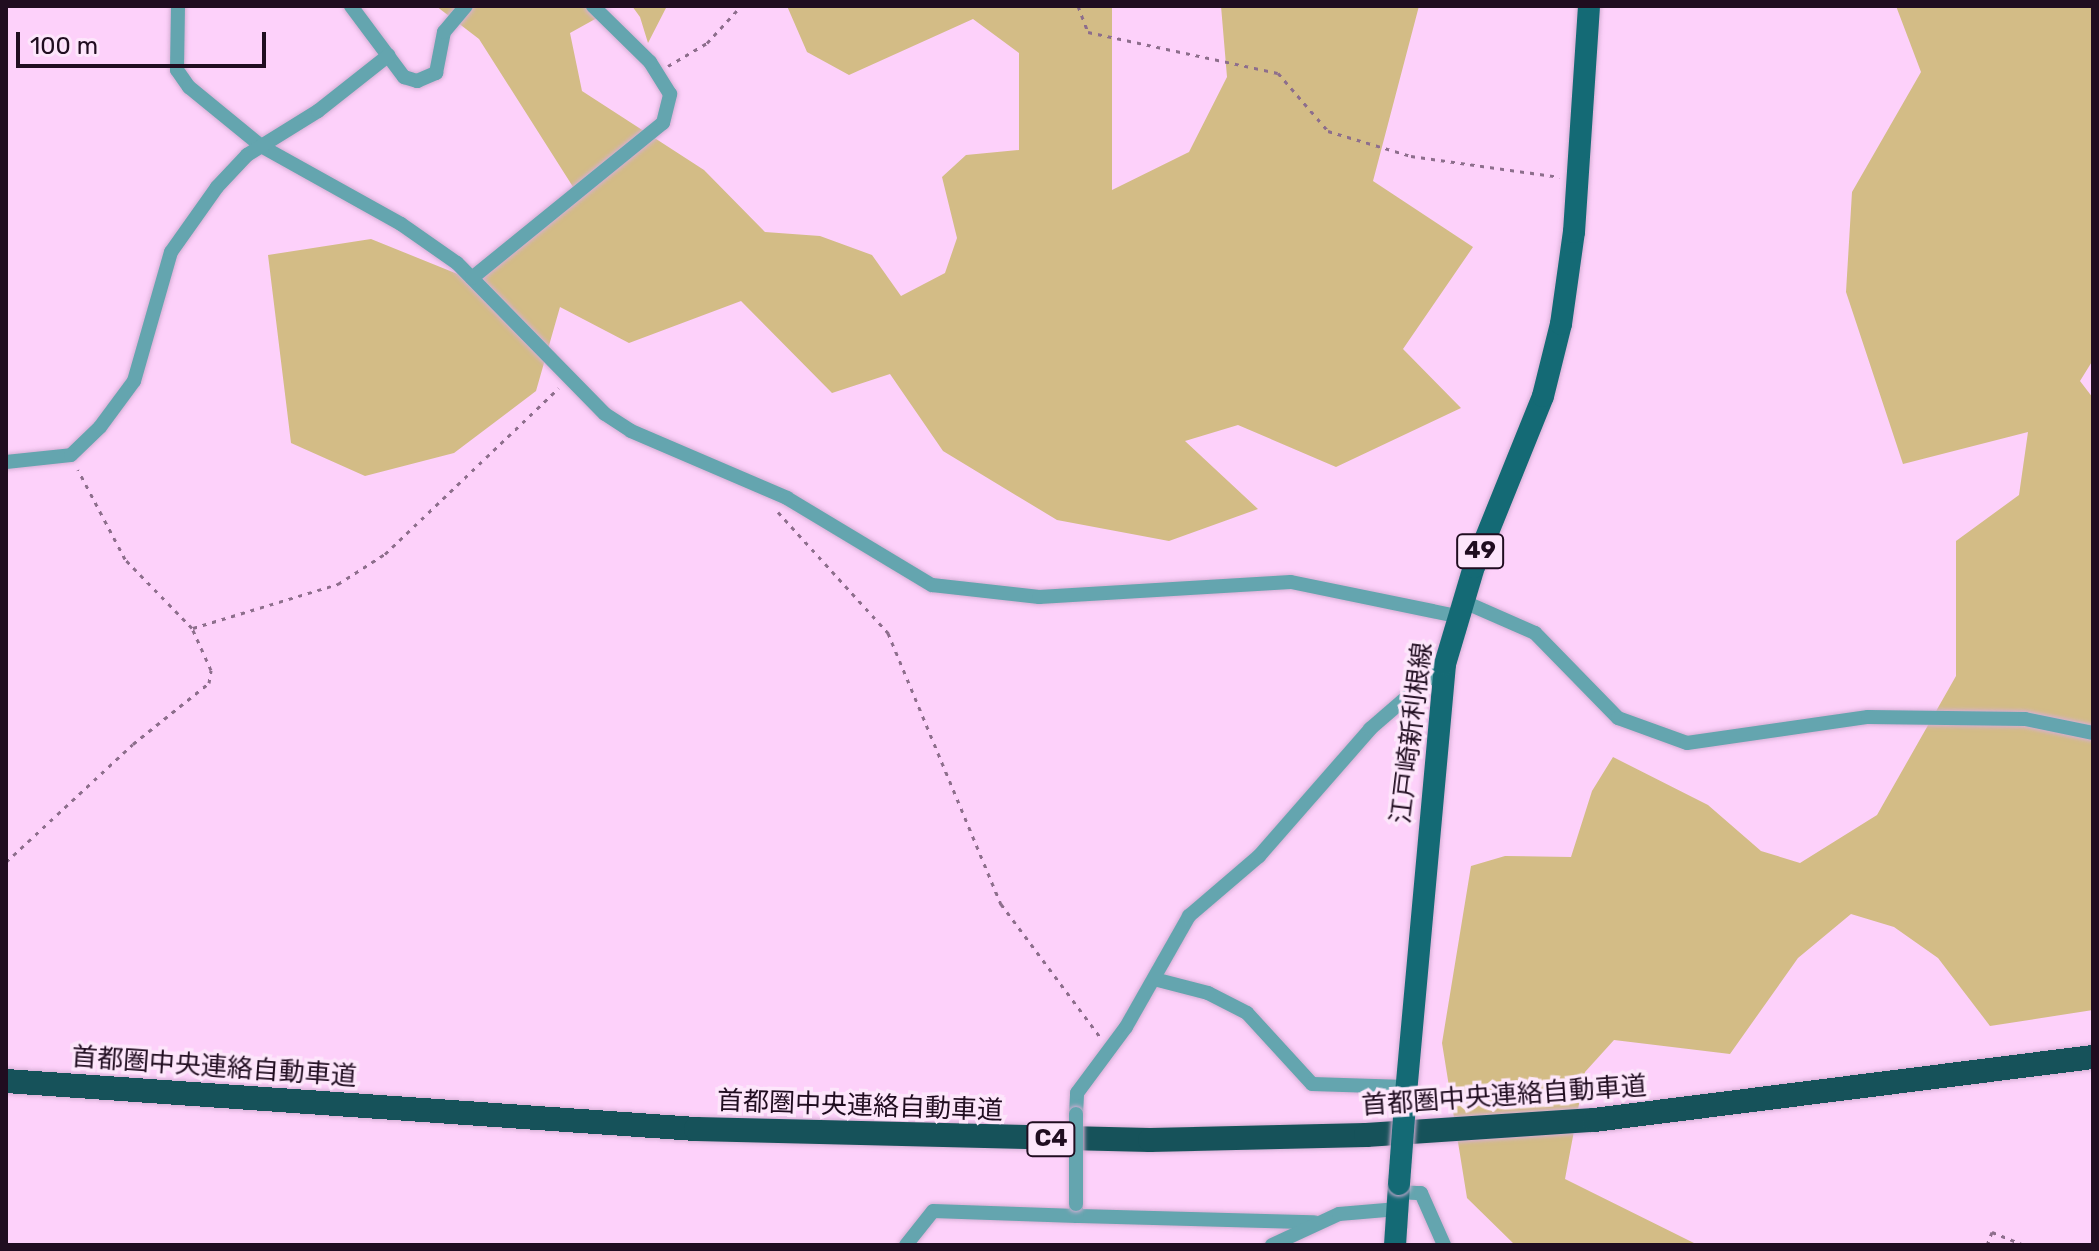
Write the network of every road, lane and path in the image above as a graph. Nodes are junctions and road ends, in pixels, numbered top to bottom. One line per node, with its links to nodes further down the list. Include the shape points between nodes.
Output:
1 (178, 6): 10 (street, via 177,70)
2 (351, 6): 8 (street)
3 (466, 6): 8 (street, via 444,32 436,73 424,80 404,77)
4 (593, 6): 9 (street)
5 (741, 6): 9 (path, via 707,43)
6 (1078, 6): 11 (path, via 1088,32 1278,73 1328,131 1411,156)
7 (1589, 6): 11 (main road, 江戸崎新利根線 / 49)
8 (389, 55): 10 (street)
9 (656, 72): 12 (street, via 670,94 663,123)
10 (261, 146): 12 (street, via 401,224); 14 (street, via 235,165 179,237 130,388)
11 (1578, 179): 17 (main road, 江戸崎新利根線 / 49, via 1570,270 1543,396)
12 (472, 278): 13 (street)
13 (570, 377): 16 (street, via 631,431); 18 (path, via 385,554 338,584)
14 (71, 455): 15 (street); 18 (path, via 125,559)
15 (6, 462)
16 (787, 498): 17 (street, via 932,585 1039,597 1291,582); 23 (path, via 778,513 888,633 1001,904)
17 (1459, 608): 19 (main road, 江戸崎新利根線 / 49); 20 (street, via 1535,633 1618,718 1687,743 1868,717 2025,719)
18 (192, 628): 21 (path, via 211,670 209,683 133,744)
19 (1445, 664): 22 (street, via 1370,729 1259,856 1189,916); 26 (main road, 江戸崎新利根線 / 49)
20 (2093, 733)
21 (6, 862)
22 (1154, 979): 23 (street); 26 (street, via 1208,993 1247,1013 1312,1084)
23 (1110, 1049): 28 (street, bridge, via 1077,1093)
24 (2093, 1057): 25 (highway, 首都圏中央連絡自動車道 / C4, via 1579,1121 1150,1140 696,1129)
25 (6, 1081)
26 (1406, 1095): 27 (main road, 江戸崎新利根線 / 49, bridge)
27 (1399, 1195): 29 (street); 32 (main road, 江戸崎新利根線 / 49); 33 (street, via 1421,1193)
28 (1076, 1210): 29 (street); 30 (street, via 933,1211)
29 (1314, 1222): 31 (street)
30 (906, 1245)
31 (1272, 1245)
32 (1395, 1245)
33 (1444, 1245)
34 (1987, 1245): 35 (path, via 1992,1232)
35 (2025, 1245)

